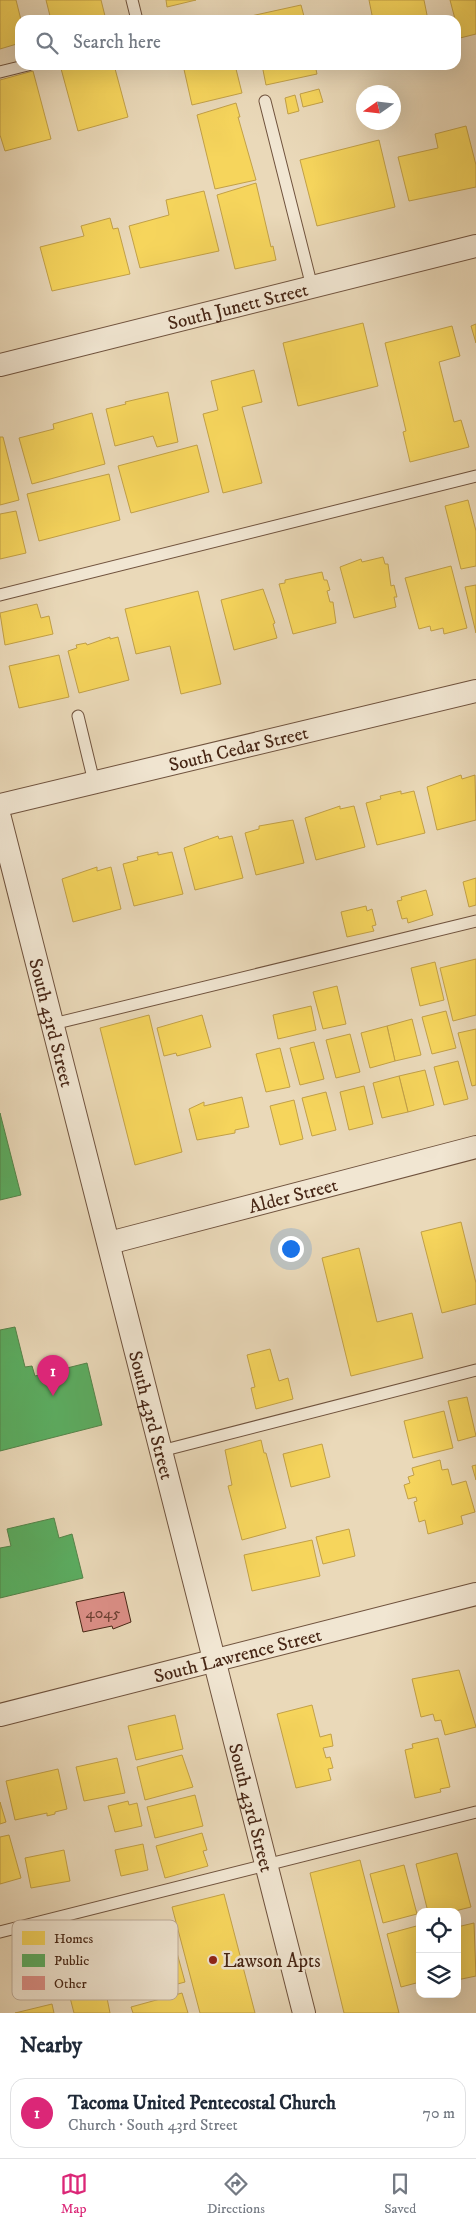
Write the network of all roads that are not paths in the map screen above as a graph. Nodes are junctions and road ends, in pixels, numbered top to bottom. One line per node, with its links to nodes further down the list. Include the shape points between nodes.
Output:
1 (132, 0): 2 (lane)
2 (136, 15)
3 (15, 68): 4 (lane)
4 (0, 72)
5 (265, 101): 7 (lane)
6 (476, 246): 7 (street, South Junett Street)
7 (312, 287): 8 (street, South Junett Street)
8 (0, 365)
9 (476, 476): 10 (lane)
10 (0, 595)
11 (476, 691): 13 (street, South Cedar Street)
12 (78, 716): 13 (lane)
13 (94, 782): 14 (street, South Cedar Street)
14 (0, 805)
15 (0, 818): 17 (street, South 43rd Street)
16 (476, 921): 17 (lane)
17 (53, 1024): 19 (street, South 43rd Street)
18 (476, 1147): 19 (street, Alder Street)
19 (109, 1243): 21 (street, South 43rd Street)
20 (476, 1370): 21 (lane)
21 (162, 1451): 23 (street, South 43rd Street)
22 (476, 1594): 23 (street, South Lawrence Street)
23 (214, 1661): 24 (street, South Lawrence Street); 26 (street, South 43rd Street)
24 (0, 1715)
25 (476, 1812): 26 (lane)
26 (266, 1864): 27 (lane); 28 (street, South 43rd Street)
27 (47, 1920)
28 (304, 2013)

